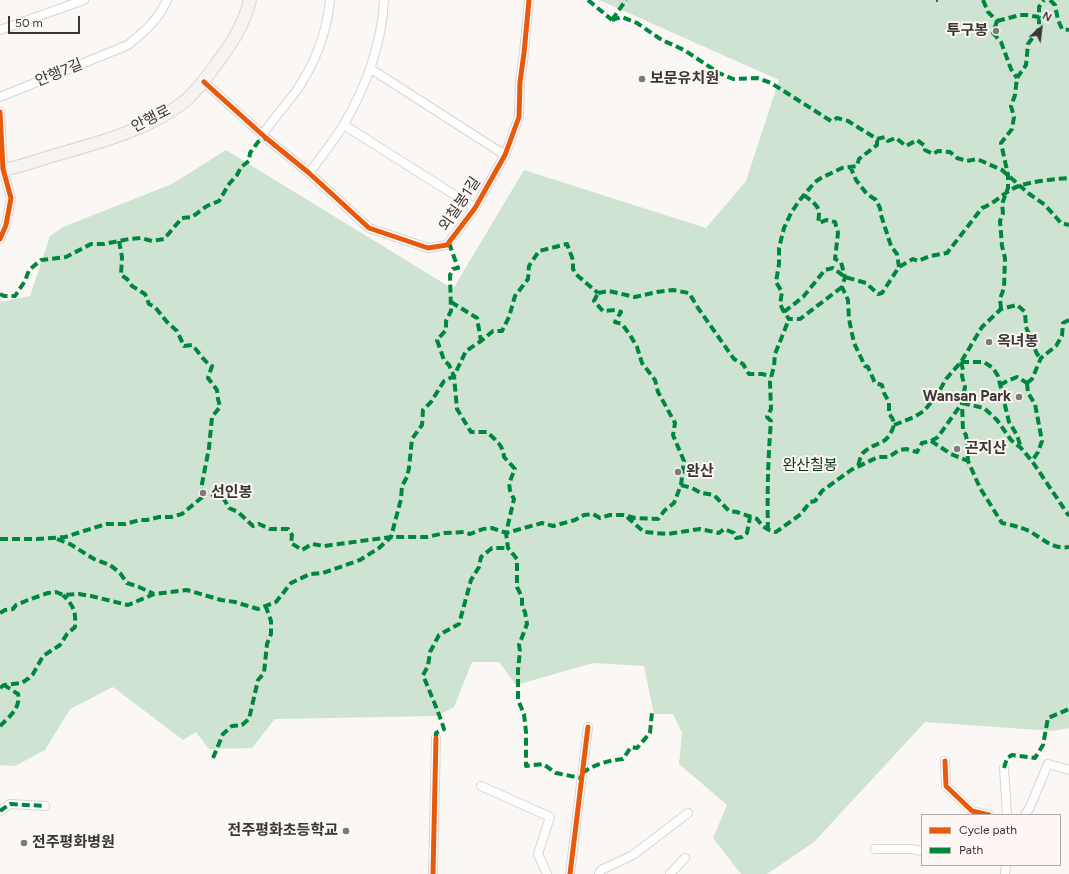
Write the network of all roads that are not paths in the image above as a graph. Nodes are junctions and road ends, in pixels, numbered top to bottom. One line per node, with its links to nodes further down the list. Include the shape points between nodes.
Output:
1 (167, 0): 10 (street, 안행7길, via 163,10 144,33 128,45)
2 (250, 0): 9 (street, 안행로, via 232,43)
3 (330, 0): 13 (street, via 321,41 309,69 297,90)
4 (384, 0): 8 (street, via 379,39)
5 (529, 0): 14 (street, 외칠봉1길, via 519,117)
6 (80, 1): 7 (street)
7 (0, 30)
8 (370, 69): 12 (street, via 359,98); 14 (street)
9 (204, 82): 13 (street, 외칠봉1길); 15 (street, 안행로, via 184,101 140,127)
10 (0, 97)
11 (0, 112): 15 (street)
12 (344, 125): 16 (street); 17 (street, 외칠봉1길)
13 (263, 134): 16 (street, 외칠봉1길)
14 (505, 155): 17 (street, 외칠봉1길)
15 (2, 170): 18 (street, via 11,198 6,225)
16 (309, 173): 17 (street, 외칠봉1길, via 370,228 428,248 447,245)
17 (475, 208)
18 (0, 239)
19 (588, 727): 36 (street)
20 (436, 738): 34 (street)
21 (945, 761): 28 (street, via 946,786 972,811)
22 (1004, 768): 29 (street)
23 (1069, 770): 30 (street, via 1048,764)
24 (481, 786): 35 (street, via 550,817 538,854)
25 (45, 806): 26 (street, via 10,804)
26 (0, 811)
27 (688, 813): 37 (street, via 632,855 601,870)
28 (985, 814)
29 (1007, 814)
30 (1026, 814)
31 (875, 850): 32 (street)
32 (921, 851)
33 (685, 858): 38 (street)
34 (433, 874)
35 (547, 874)
36 (570, 874)
37 (599, 874)
38 (670, 874)

